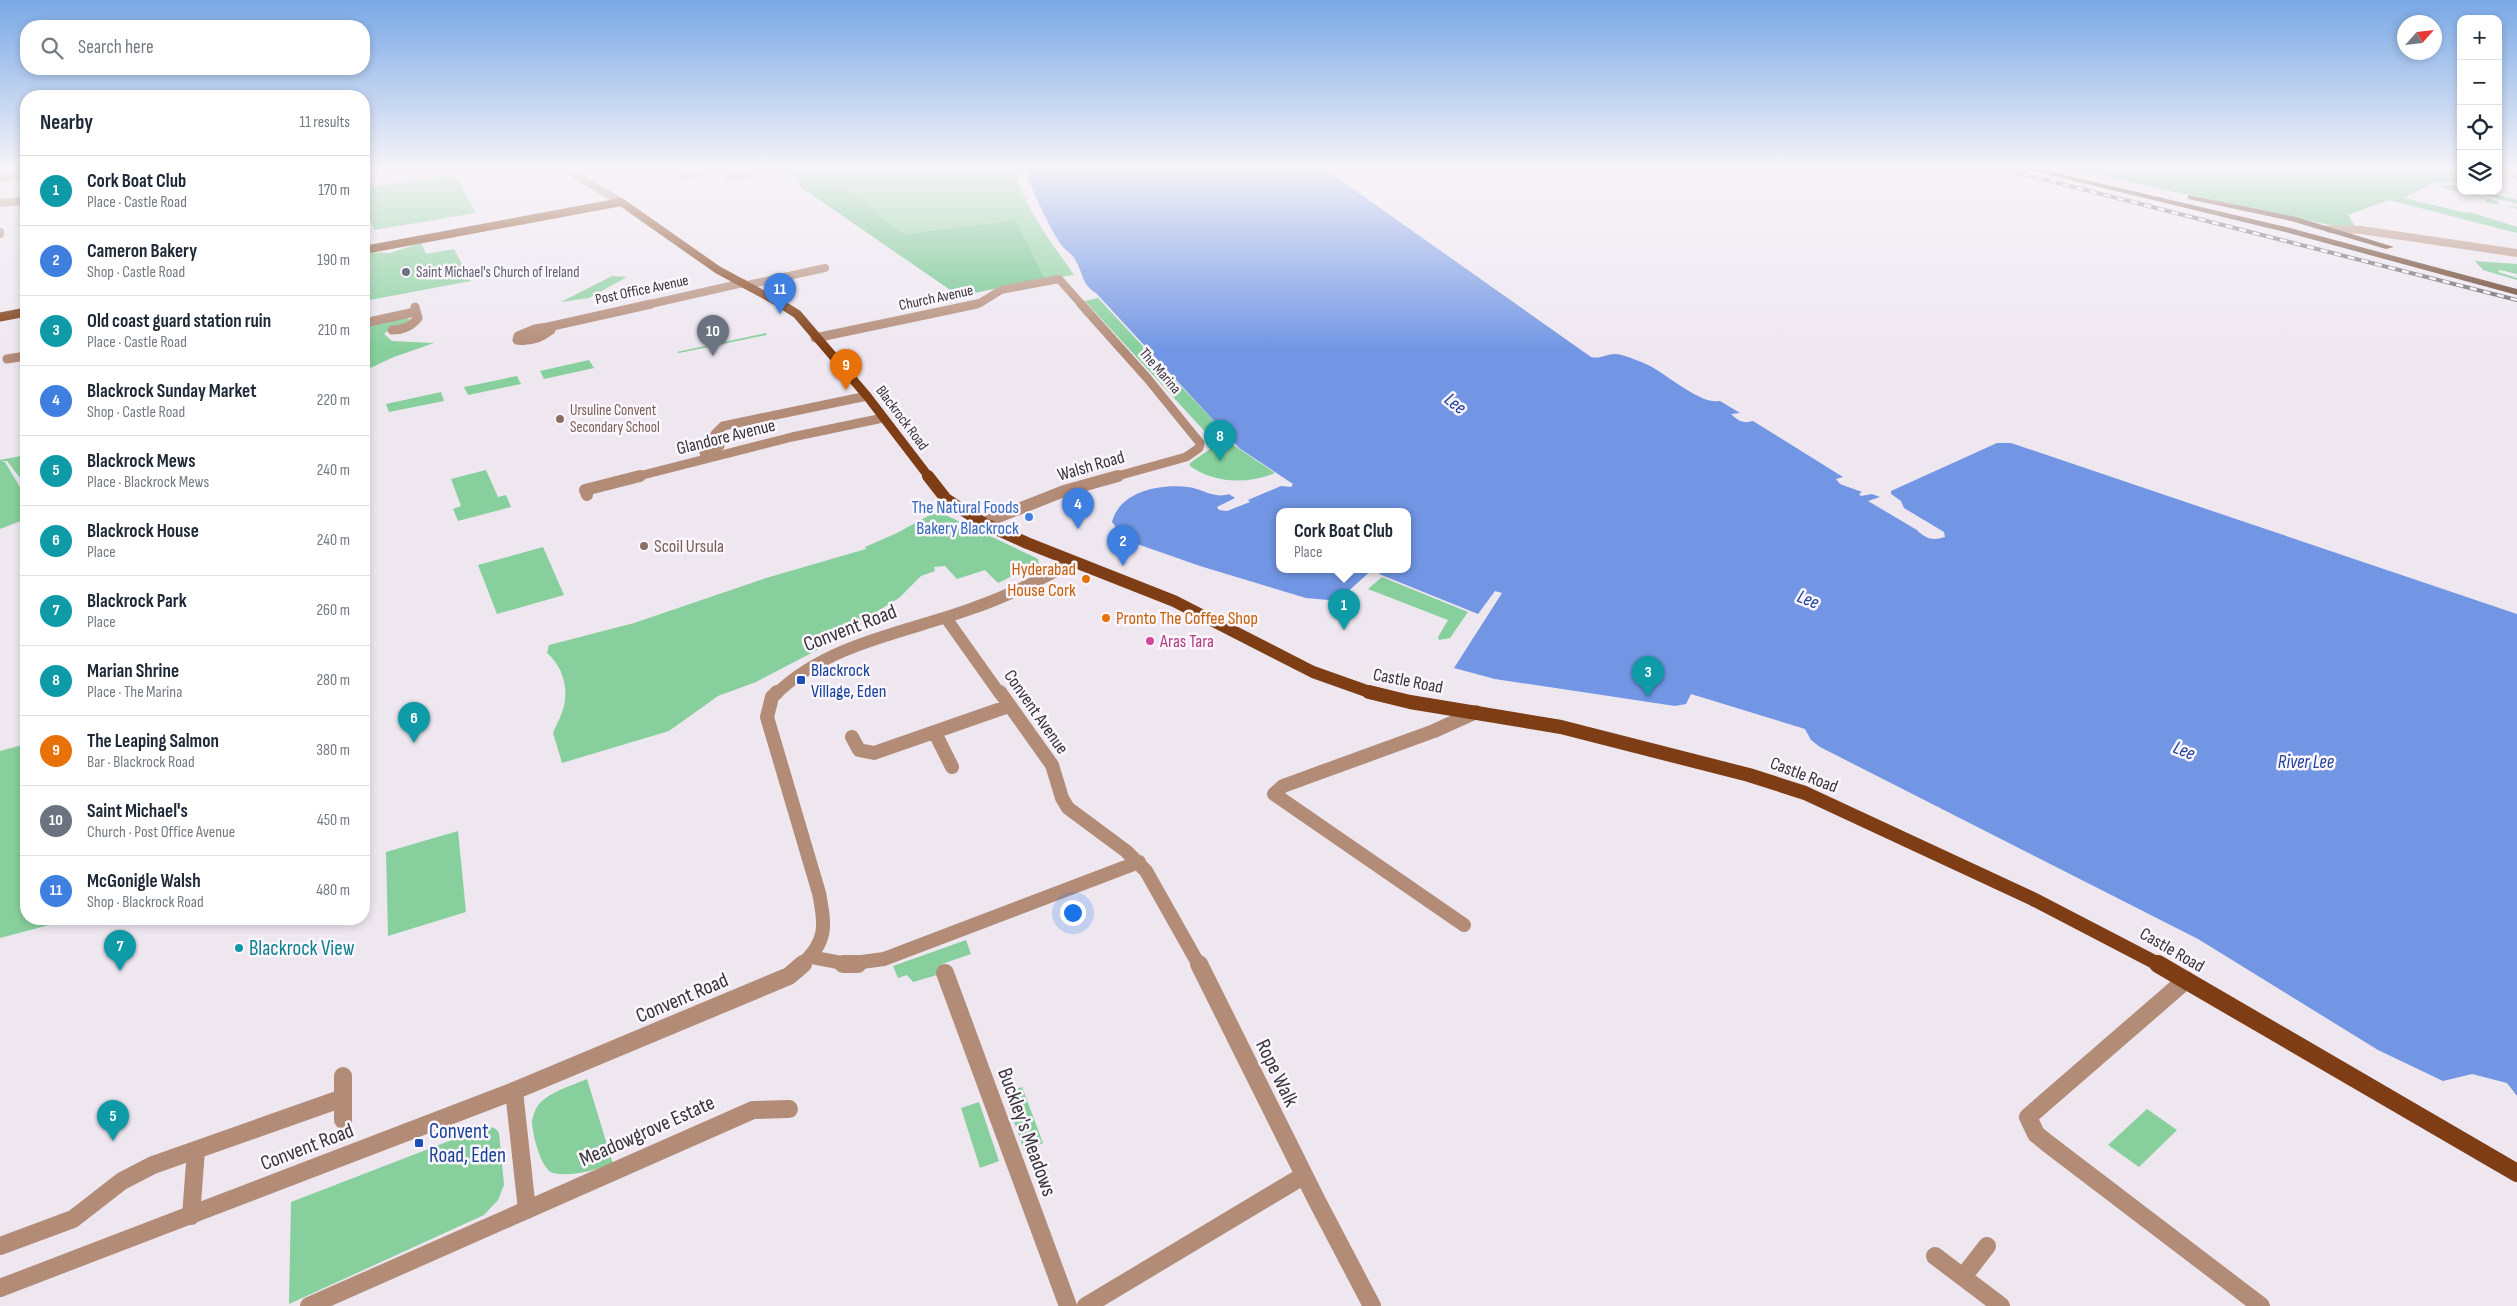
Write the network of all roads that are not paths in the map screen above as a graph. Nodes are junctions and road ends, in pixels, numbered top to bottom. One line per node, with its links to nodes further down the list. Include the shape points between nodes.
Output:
1 (482, 228): 6 (main road)
2 (660, 228): 10 (main road, Blackrock Road, via 718,270)
3 (2278, 228): 12 (highway)
4 (2325, 228): 5 (highway)
5 (2329, 229): 7 (street, via 2361,230); 11 (highway)
6 (370, 249)
7 (2517, 253)
8 (825, 268): 10 (street, Post Office Avenue)
9 (1059, 279): 18 (street, Church Avenue, via 1001,290 980,303); 23 (street, The Marina, via 1200,443 1200,448 1186,457)
10 (745, 284): 16 (street, Post Office Avenue); 18 (main road, Blackrock Road, via 793,311)
11 (2517, 284)
12 (2517, 292)
13 (20, 313): 14 (main road)
14 (0, 317)
15 (370, 321): 17 (street, via 416,309 418,318 404,330)
16 (548, 327)
17 (392, 330)
18 (815, 338): 21 (main road, Blackrock Road)
19 (20, 357): 20 (street)
20 (7, 359)
21 (867, 396): 22 (main road, Blackrock Road); 24 (street, via 732,423 715,434 720,446 713,450)
22 (883, 418): 25 (street, Glandore Avenue, via 784,439 584,490); 26 (main road, Blackrock Road, via 946,499)
23 (1154, 467): 26 (street, Walsh Road, via 1064,491)
24 (612, 476)
25 (587, 495)
26 (983, 523): 27 (main road, Blackrock Road)
27 (1027, 543): 28 (main road, Castle Road)
28 (1073, 562): 29 (street, Convent Road); 31 (main road, Castle Road, via 1173,601 1297,665 1338,682 1410,702)
29 (946, 618): 30 (street, Convent Avenue); 37 (street, Convent Road, via 872,640 824,660 787,680 767,706 767,717 819,893 824,931)
30 (1009, 706): 32 (street); 35 (street, Convent Avenue, via 1052,765 1062,800 1068,808)
31 (1476, 712): 36 (street, via 1434,731 1283,786 1274,794); 39 (main road, Castle Road, via 1594,735 1749,775 1805,793 2073,918)
32 (935, 733): 33 (street, via 874,753 859,750); 34 (street)
33 (852, 737)
34 (952, 767)
35 (1139, 862): 37 (street, via 884,959 844,966); 47 (street, Rope Walk, via 1186,940)
36 (1464, 925)
37 (811, 957): 41 (street, Convent Road, via 780,981)
38 (944, 973): 56 (street, Buckley's Meadows)
39 (2186, 980): 46 (main road, Castle Road); 60 (street, via 2028,1117 2036,1134 2047,1143)
40 (343, 1076): 42 (street)
41 (514, 1091): 48 (street); 49 (street, Convent Road)
42 (343, 1098): 44 (street); 45 (street)
43 (789, 1110): 48 (street, Meadowgrove Estate, via 753,1110)
44 (343, 1120)
45 (196, 1150): 49 (street); 50 (street, via 136,1173 73,1219)
46 (2517, 1173)
47 (1303, 1176): 57 (street); 58 (street, Rope Walk)
48 (527, 1210): 55 (street, Meadowgrove Estate)
49 (191, 1216): 54 (street, Convent Road)
50 (0, 1246)
51 (1987, 1246): 53 (street)
52 (1935, 1256): 53 (street)
53 (1963, 1277): 59 (street)
54 (0, 1288)
55 (309, 1306)
56 (1068, 1306)
57 (1086, 1306)
58 (1372, 1306)
59 (2001, 1306)
60 (2261, 1306)

